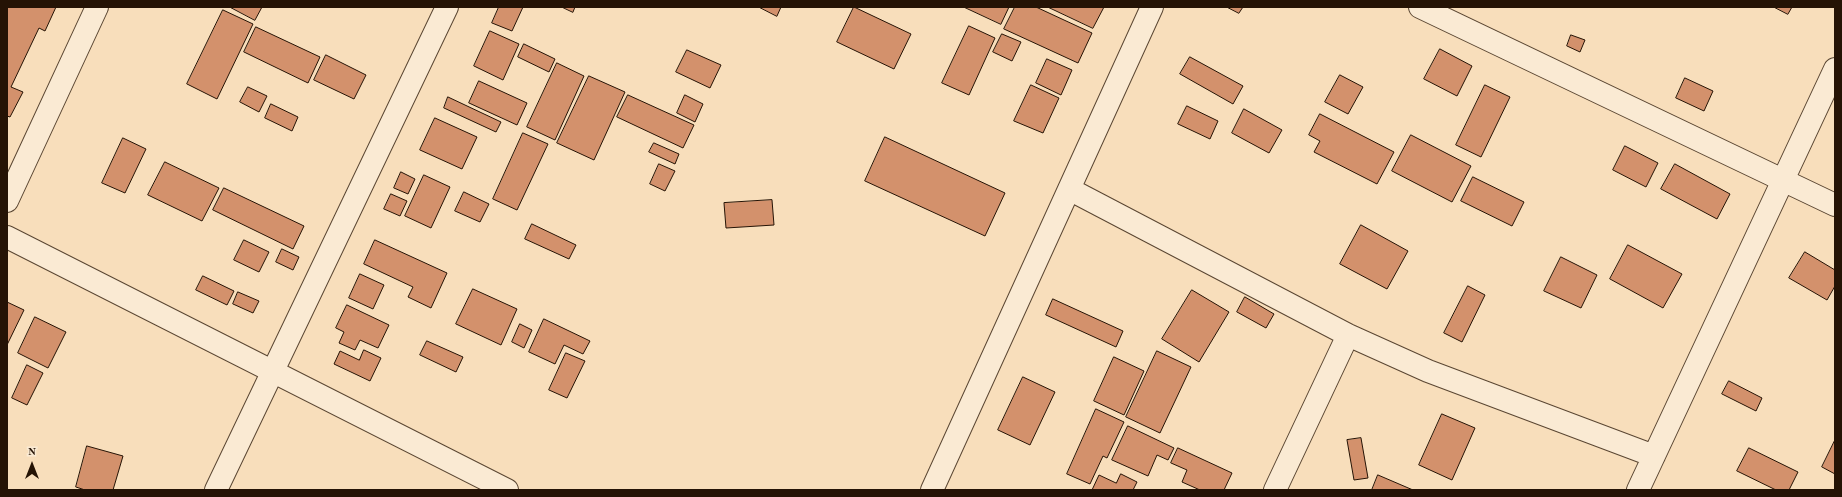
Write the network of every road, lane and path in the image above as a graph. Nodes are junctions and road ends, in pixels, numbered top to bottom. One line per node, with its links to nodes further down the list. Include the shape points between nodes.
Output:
1 (97, 7): 8 (street)
2 (448, 7): 12 (street)
3 (1152, 7): 7 (street)
4 (1420, 7): 6 (street)
5 (1835, 69): 6 (street)
6 (1782, 181): 9 (street); 13 (street)
7 (1069, 189): 11 (street); 16 (street)
8 (7, 201)
9 (1835, 205)
10 (7, 237): 12 (street)
11 (1348, 335): 13 (street, via 1428,371); 17 (street)
12 (273, 373): 14 (street); 15 (street)
13 (1654, 456): 18 (street)
14 (216, 490)
15 (507, 490)
16 (932, 490)
17 (1275, 490)
18 (1638, 490)

